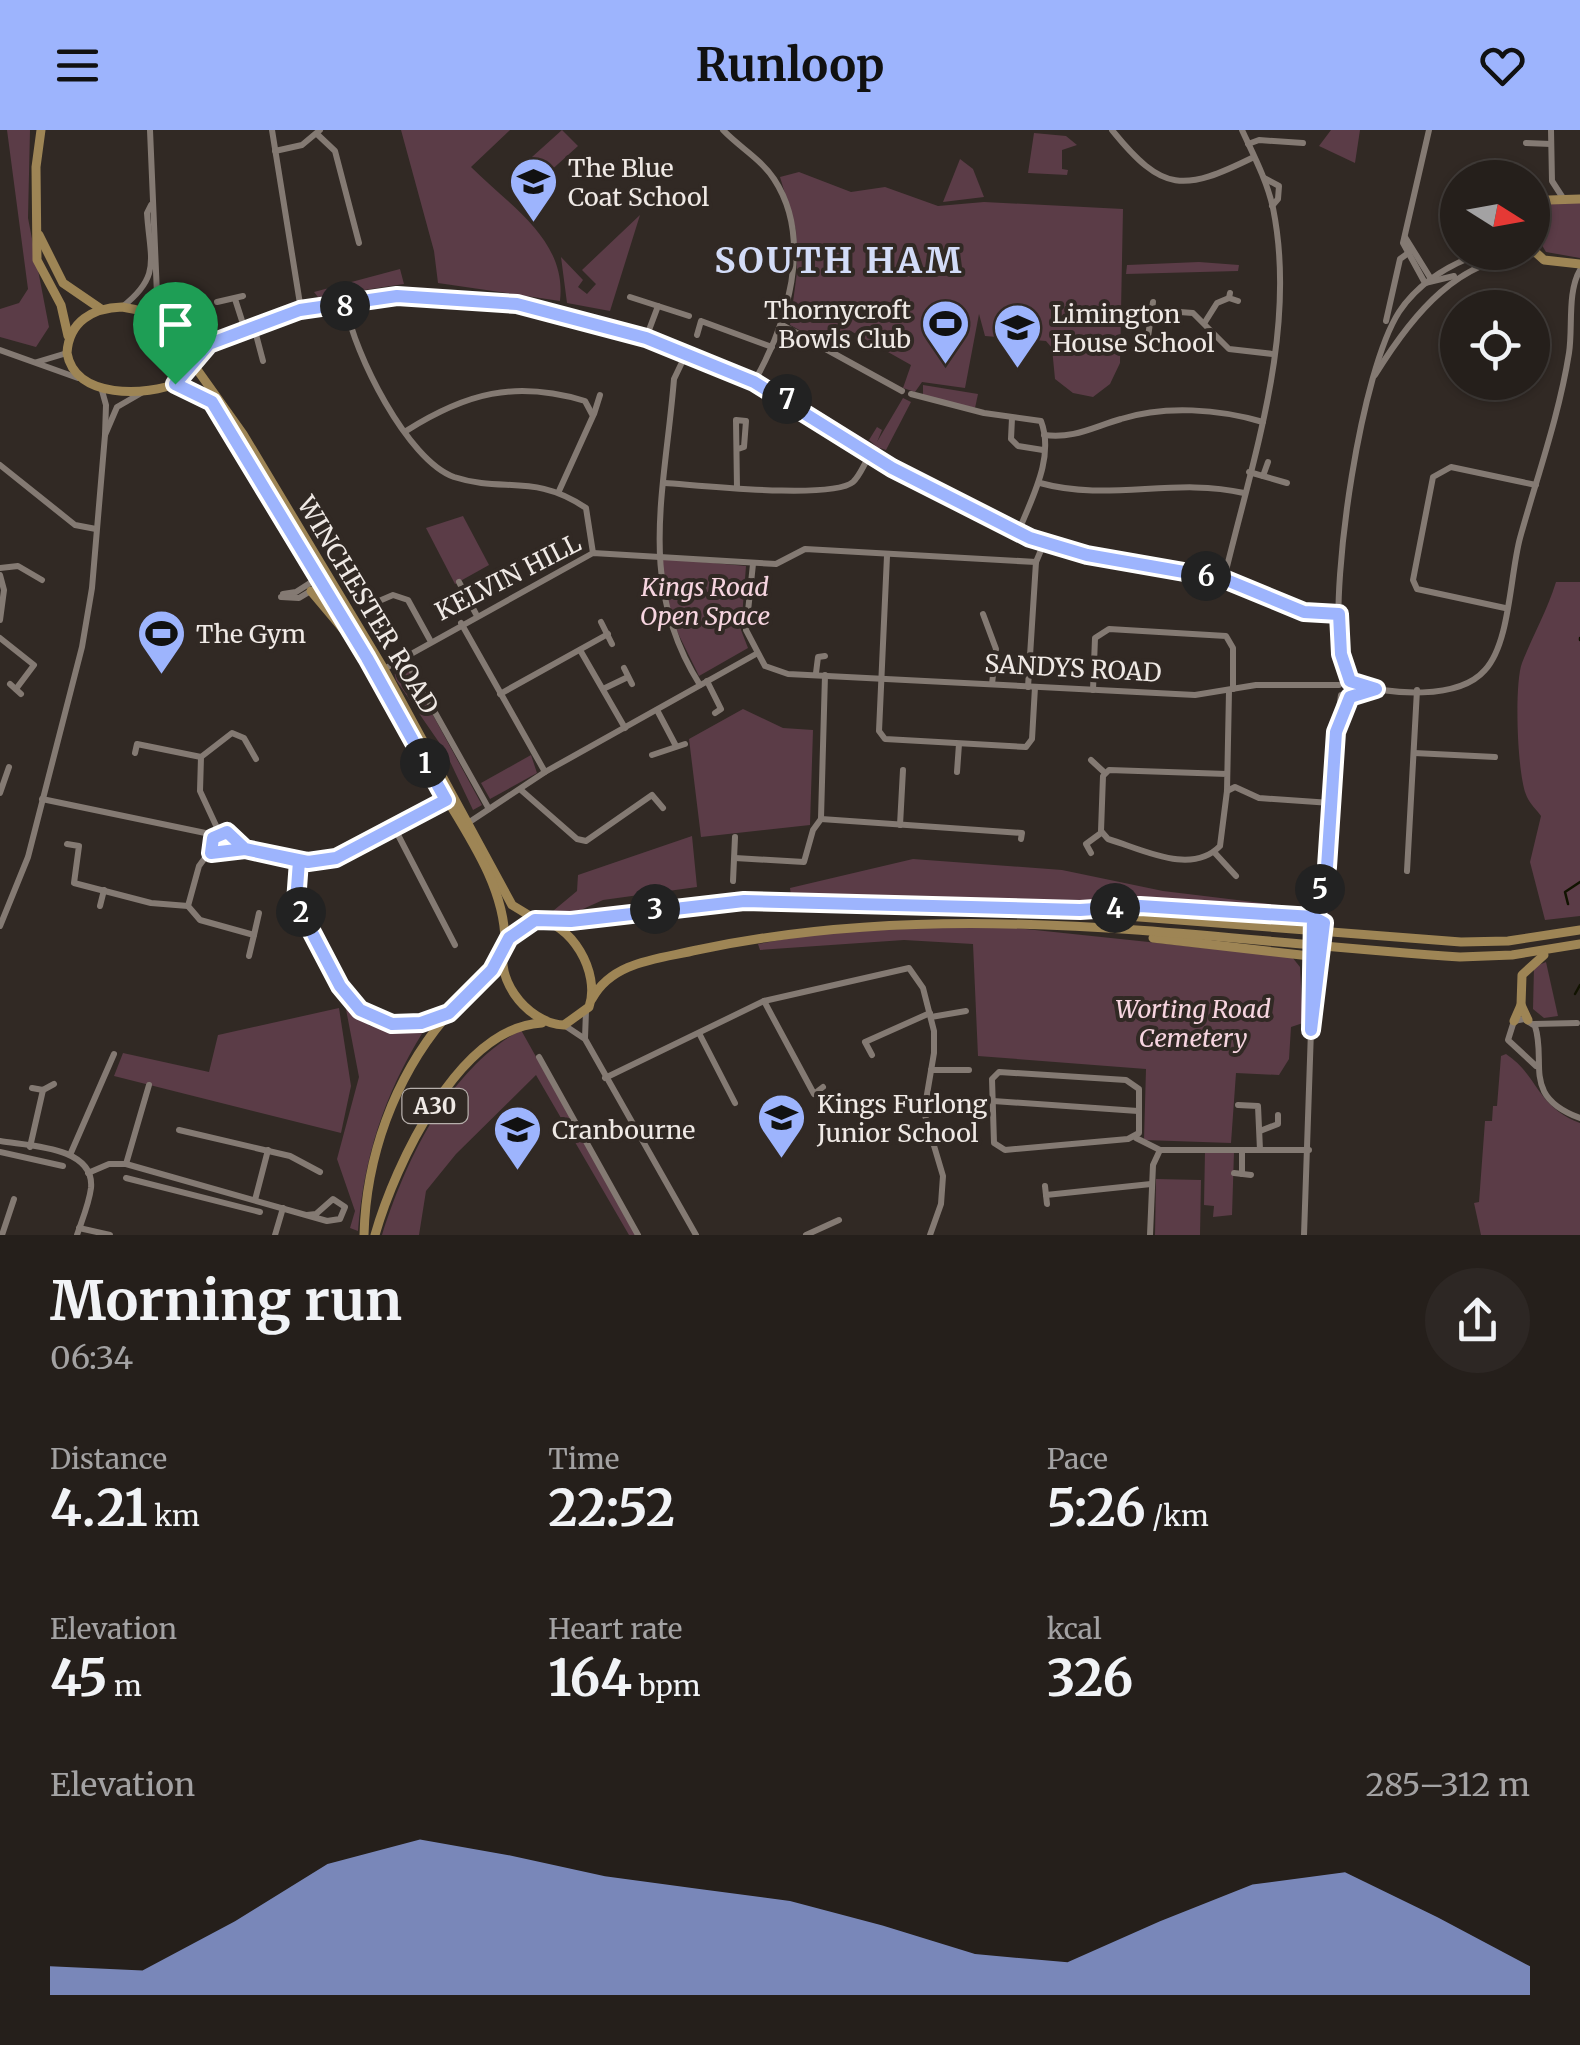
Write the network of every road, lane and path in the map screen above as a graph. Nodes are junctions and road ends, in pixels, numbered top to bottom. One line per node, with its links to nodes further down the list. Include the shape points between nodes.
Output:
1 (41, 130): 24 (main road)
2 (150, 130): 21 (street)
3 (272, 130): 14 (street)
4 (723, 130): 51 (street, via 766,168 786,203 792,272)
5 (1112, 130): 15 (street, via 1134,159 1176,181 1210,178)
6 (1242, 130): 11 (street)
7 (1429, 130): 27 (street, via 1405,237)
8 (1552, 130): 13 (street)
9 (319, 132): 14 (street, via 302,145); 26 (street, via 336,151)
10 (1303, 143): 11 (street)
11 (1248, 144): 15 (street)
12 (1526, 144): 13 (street)
13 (1551, 144): 16 (street)
14 (275, 151): 46 (street)
15 (1254, 158): 62 (street, via 1264,178 1279,186 1272,206 1278,268)
16 (1552, 181): 17 (street); 18 (street)
17 (1550, 185)
18 (1563, 198): 19 (main road); 20 (main road)
19 (1580, 198)
20 (1550, 201)
21 (152, 204): 22 (street); 23 (street)
22 (147, 213): 23 (street); 25 (street)
23 (157, 227): 25 (street); 48 (street)
24 (39, 236): 45 (main road, via 64,283); 54 (main road, via 37,260 62,306)
25 (148, 238): 42 (street, via 147,285)
26 (359, 243)
27 (1408, 253): 34 (street); 49 (street, via 1400,259)
28 (1550, 258): 29 (main road)
29 (1565, 264): 30 (main road); 35 (street)
30 (1580, 267): 35 (street)
31 (1452, 270): 34 (street)
32 (1473, 270): 33 (street)
33 (1464, 274): 34 (street); 39 (street)
34 (1429, 282): 39 (street); 68 (street, via 1388,330)
35 (1574, 284): 92 (street, via 1566,368)
36 (243, 296): 38 (street)
37 (630, 297): 44 (street)
38 (234, 299): 41 (street); 52 (street)
39 (1432, 300): 68 (street, via 1398,337)
40 (1238, 301): 50 (street, via 1229,296 1217,303)
41 (217, 302)
42 (122, 306): 45 (main road); 48 (main road)
43 (346, 306): 46 (street); 55 (street, via 397,296 488,300); 79 (street, via 374,383)
44 (658, 306): 47 (street); 55 (street)
45 (101, 309): 54 (main road)
46 (300, 310): 52 (street)
47 (689, 316)
48 (158, 318): 56 (main road)
49 (1386, 321)
50 (1205, 322): 57 (street, via 1193,313 1153,306); 62 (street, via 1228,349)
51 (782, 325): 59 (street); 72 (street)
52 (250, 328): 58 (street); 65 (street)
53 (697, 335): 59 (street, via 702,320)
54 (68, 338): 61 (main road)
55 (646, 338): 63 (street)
56 (181, 340): 58 (street); 64 (main road)
57 (1152, 340)
58 (209, 344): 64 (street)
59 (772, 347): 69 (street)
60 (0, 350): 66 (street)
61 (66, 352): 66 (street); 67 (main road)
62 (1273, 354): 78 (street)
63 (685, 356): 69 (street); 89 (street, via 674,379)
64 (191, 361): 70 (main road); 105 (main road, WINCHESTER ROAD, via 243,434)
65 (263, 361)
66 (36, 362): 67 (street)
67 (78, 378): 71 (main road)
68 (1372, 381): 114 (street)
69 (754, 382): 84 (street)
70 (175, 384): 73 (main road); 105 (main road, WINCHESTER ROAD, via 212,402)
71 (100, 386): 73 (main road); 80 (street)
72 (902, 391)
73 (144, 392): 80 (street, via 117,406)
74 (916, 394): 77 (street)
75 (585, 400): 76 (street); 76 (street, via 600,395); 79 (street, via 492,392 448,404)
76 (594, 416): 94 (street)
77 (1012, 418): 81 (street, via 1040,421); 83 (street, via 1018,446)
78 (1264, 422): 81 (street, via 1172,410 1122,418 1085,434); 87 (street)
79 (406, 431): 94 (street, via 422,454 456,478)
80 (104, 435): 96 (street)
81 (1044, 436): 83 (street)
82 (738, 449): 93 (street)
83 (1042, 450): 90 (street)
84 (870, 455): 93 (street, via 853,482 840,486); 97 (street)
85 (1268, 462): 88 (street)
86 (0, 465): 96 (street, via 78,527)
87 (1249, 472): 88 (street); 95 (street)
88 (1264, 476): 91 (street)
89 (664, 483): 93 (street); 100 (street)
90 (1040, 483): 95 (street, via 1086,492 1176,485); 97 (street)
91 (1288, 483)
92 (1536, 485): 111 (street); 111 (street, via 1451,468 1434,477 1416,590)
93 (737, 488)
94 (559, 492): 99 (street, via 586,508)
95 (1244, 493): 106 (street)
96 (96, 530): 163 (street, via 84,638)
97 (1018, 533): 98 (street)
98 (1044, 543): 102 (street); 106 (street)
99 (593, 553): 100 (street, KELVIN HILL); 112 (street, KELVIN HILL)
100 (659, 555): 103 (street, KELVIN HILL); 131 (street, via 666,614)
101 (887, 556): 102 (street, KELVIN HILL); 103 (street, KELVIN HILL, via 804,549 785,562); 130 (street)
102 (1036, 562): 133 (street)
103 (753, 564): 123 (street, via 746,630)
104 (0, 571): 107 (street, via 18,566); 115 (street)
105 (324, 579): 109 (street); 109 (street, via 282,595 296,599); 126 (main road, WINCHESTER ROAD); 128 (main road, WINCHESTER ROAD)
106 (1224, 579): 114 (street, via 1304,612)
107 (42, 580)
108 (458, 582): 112 (street)
109 (312, 591): 126 (main road)
110 (379, 601): 120 (street, via 393,595 408,600)
111 (1506, 608): 139 (street, via 1495,656 1478,677 1452,689)
112 (476, 614): 117 (street, KELVIN HILL)
113 (983, 614): 132 (street, via 996,649)
114 (1339, 614): 136 (street)
115 (0, 620)
116 (601, 622): 118 (street)
117 (461, 623): 120 (street, KELVIN HILL); 140 (street)
118 (608, 634): 121 (street); 122 (street)
119 (0, 638): 134 (street, via 34,665)
120 (430, 640): 124 (street, KELVIN HILL)
121 (612, 644)
122 (580, 650): 135 (street); 140 (street)
123 (756, 654): 129 (street, SANDYS ROAD, via 776,671); 131 (street)
124 (404, 656): 128 (street, KELVIN HILL); 167 (street)
125 (825, 656): 129 (street, via 818,657)
126 (367, 658): 164 (main road, WINCHESTER ROAD)
127 (624, 668): 135 (street, via 630,680)
128 (384, 669): 169 (main road, WINCHESTER ROAD)
129 (820, 674): 130 (street, SANDYS ROAD); 168 (street)
130 (881, 678): 132 (street, SANDYS ROAD); 144 (street, via 879,731 885,739)
131 (703, 683): 141 (street); 142 (street, via 722,709)
132 (992, 684): 133 (street, SANDYS ROAD)
133 (1032, 687): 137 (street, SANDYS ROAD); 144 (street, via 1028,746)
134 (16, 689)
135 (603, 689): 143 (street)
136 (1346, 689): 138 (street, SANDYS ROAD); 139 (street); 165 (street)
137 (1093, 690): 138 (street, SANDYS ROAD); 138 (street, via 1096,638 1109,629 1226,636 1234,648)
138 (1231, 690): 157 (street)
139 (1417, 690): 146 (street)
140 (500, 694): 154 (street)
141 (656, 710): 143 (street); 147 (street, via 681,745)
142 (715, 713)
143 (625, 728): 154 (street)
144 (959, 744): 155 (street)
145 (135, 753): 148 (street, via 137,744)
146 (1414, 753): 149 (street); 185 (street)
147 (652, 755)
148 (201, 758): 150 (street, via 232,734 244,738); 175 (street, via 200,791)
149 (1495, 758)
150 (256, 759)
151 (1091, 760): 156 (street)
152 (9, 767): 158 (street)
153 (903, 770): 170 (street)
154 (545, 772): 159 (street)
155 (957, 772)
156 (1105, 774): 157 (street); 172 (street)
157 (1227, 776): 160 (street); 162 (street)
158 (1, 782): 161 (street)
159 (521, 790): 166 (street, via 586,841 652,795); 167 (street)
160 (1227, 791): 162 (street, via 1235,787); 180 (street, via 1224,831)
161 (0, 793)
162 (1250, 794): 165 (street)
163 (42, 798): 175 (street); 197 (street)
164 (446, 800): 171 (street); 201 (main road, WINCHESTER ROAD, via 500,904)
165 (1332, 803): 184 (street)
166 (663, 808)
167 (489, 809): 169 (street)
168 (821, 818): 170 (street); 182 (street, via 804,862)
169 (470, 821): 194 (main road, WINCHESTER ROAD, via 512,904)
170 (900, 825): 174 (street, via 1022,834)
171 (395, 829): 183 (street, via 347,855); 203 (street)
172 (1102, 833): 180 (street, via 1184,861); 181 (street, via 1086,844)
173 (735, 838): 182 (street)
174 (1021, 839)
175 (217, 840): 176 (street); 179 (street); 190 (street, via 198,866)
176 (235, 840): 178 (street); 179 (street)
177 (67, 844): 188 (street, via 79,846 74,883)
178 (245, 849): 179 (street); 183 (street)
179 (233, 850)
180 (1214, 852): 186 (street)
181 (1091, 853)
182 (735, 858): 187 (street)
183 (299, 861): 216 (street, via 297,905 360,1010 384,1023 414,1024)
184 (1327, 867): 192 (street); 196 (street)
185 (1407, 871)
186 (1237, 877)
187 (734, 881)
188 (104, 890): 189 (street); 190 (street)
189 (100, 906)
190 (188, 906): 200 (street, via 200,920)
191 (1080, 910): 192 (main road); 195 (main road, via 744,901); 199 (main road, via 1461,942)
192 (1314, 912): 196 (street); 209 (street)
193 (259, 913): 200 (street)
194 (535, 920): 195 (main road); 201 (main road)
195 (552, 922): 211 (main road, via 575,942)
196 (1324, 923): 204 (street)
197 (0, 926)
198 (1076, 927): 208 (main road); 209 (main road); 211 (main road, via 943,921 834,928 636,965 608,976)
199 (1580, 930)
200 (254, 935): 206 (street)
201 (505, 944): 207 (main road)
202 (1580, 944): 205 (main road)
203 (455, 945)
204 (1322, 945): 209 (main road)
205 (1555, 949): 208 (main road); 210 (main road)
206 (249, 956)
207 (502, 956): 216 (main road, A30); 221 (main road, via 508,982)
208 (1502, 956): 210 (main road)
209 (1315, 959): 255 (street)
210 (1522, 975): 213 (main road)
211 (592, 999): 214 (main road)
212 (764, 1001): 217 (street, via 900,968 916,973); 224 (street); 237 (street, via 814,1094)
213 (1520, 1006): 218 (main road); 219 (main road)
214 (586, 1010): 223 (main road); 225 (street)
215 (966, 1011): 217 (street)
216 (449, 1013): 278 (main road, A30, via 393,1099)
217 (930, 1015): 229 (street, via 866,1042); 232 (street)
218 (1514, 1021): 219 (street); 227 (street, via 1508,1040)
219 (1531, 1022): 222 (street); 226 (street)
220 (1577, 1022): 222 (street)
221 (545, 1023): 223 (main road); 279 (main road, A30, via 505,1032 438,1102 397,1171)
222 (1554, 1025): 226 (street)
223 (564, 1026): 225 (street)
224 (700, 1035): 234 (street); 241 (street)
225 (584, 1039): 234 (street)
226 (1537, 1039): 227 (street); 231 (street)
227 (1520, 1049): 231 (street)
228 (114, 1054): 257 (street)
229 (872, 1055)
230 (539, 1057): 280 (street)
231 (1536, 1066): 245 (street, via 1547,1094)
232 (931, 1070): 233 (street); 283 (street, via 924,1112 943,1176)
233 (969, 1070)
234 (605, 1078): 281 (street)
235 (54, 1084): 239 (street)
236 (149, 1085): 258 (street)
237 (823, 1087)
238 (32, 1088): 239 (street)
239 (43, 1090): 250 (street)
240 (992, 1101): 243 (street); 243 (street, via 992,1079 999,1072 1126,1080 1138,1089); 248 (street, via 994,1143 1005,1150)
241 (735, 1102)
242 (1238, 1105): 247 (street, via 1258,1106)
243 (1138, 1111): 248 (street)
244 (1278, 1115): 247 (street, via 1278,1124)
245 (1580, 1118)
246 (179, 1130): 251 (street)
247 (1260, 1131): 254 (street)
248 (1136, 1138): 252 (street)
249 (0, 1140): 250 (street)
250 (30, 1147): 257 (street)
251 (268, 1150): 260 (street); 269 (street)
252 (1160, 1150): 253 (street); 265 (street)
253 (1242, 1150): 254 (street); 263 (street)
254 (1260, 1150): 255 (street)
255 (1309, 1150): 285 (street)
256 (0, 1152): 259 (street)
257 (70, 1155): 261 (street)
258 (126, 1164): 261 (street); 262 (street)
259 (63, 1166)
260 (320, 1172)
261 (88, 1173): 274 (street, via 91,1188)
262 (164, 1174): 266 (street); 269 (street)
263 (1242, 1174)
264 (126, 1178): 266 (street)
265 (1151, 1184): 267 (street); 284 (street)
266 (162, 1185): 271 (street)
267 (1046, 1195)
268 (14, 1199): 275 (street)
269 (255, 1200): 270 (street)
270 (283, 1208): 272 (street); 277 (street)
271 (260, 1212)
272 (306, 1214): 272 (street, via 334,1199 345,1208 336,1220)
273 (839, 1220): 282 (street)
274 (78, 1232): 276 (street)
275 (2, 1235)
276 (110, 1235)
277 (275, 1235)
278 (364, 1235)
279 (375, 1235)
280 (638, 1235)
281 (696, 1235)
282 (806, 1235)
283 (930, 1235)
284 (1150, 1235)
285 (1304, 1235)

